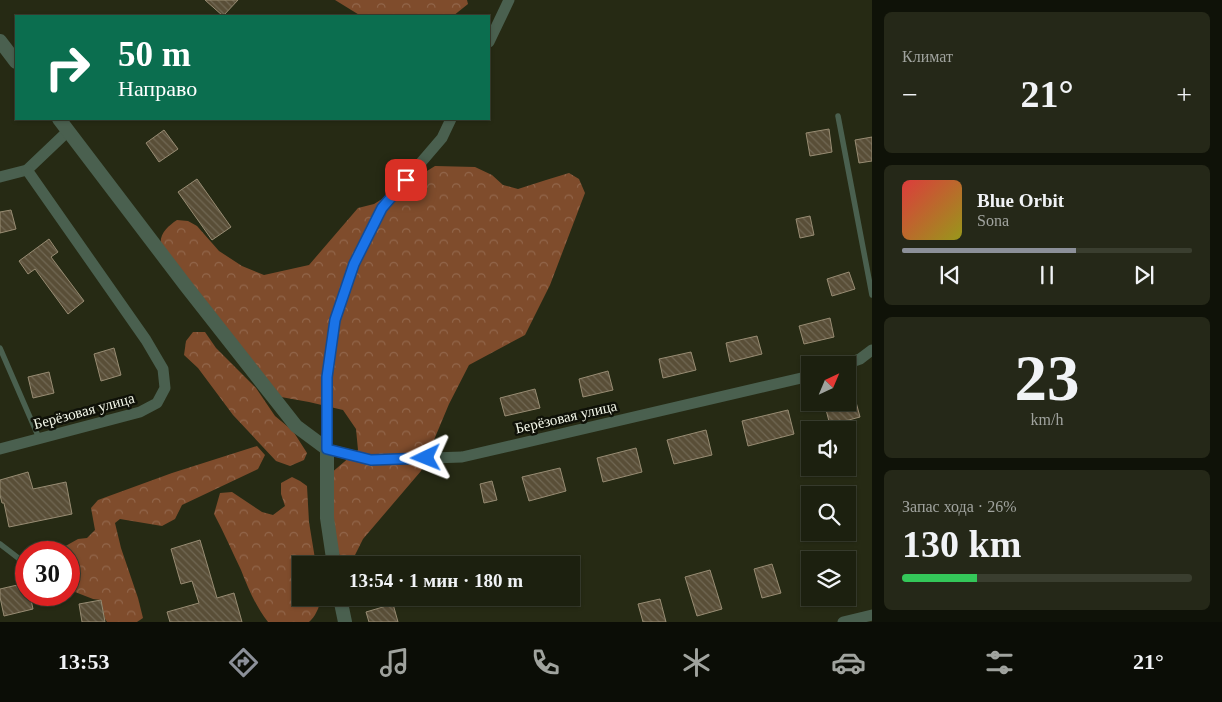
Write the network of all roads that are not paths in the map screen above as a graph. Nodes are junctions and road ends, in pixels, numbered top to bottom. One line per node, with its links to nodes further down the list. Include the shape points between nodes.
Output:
1 (509, 0): 2 (street)
2 (490, 40)
3 (0, 41): 4 (street)
4 (15, 61)
5 (838, 116): 11 (lane)
6 (60, 120): 8 (street)
7 (451, 120): 18 (street, via 442,138 382,208 354,264 335,320 327,377)
8 (68, 131): 9 (street); 18 (street, via 296,426)
9 (28, 170): 10 (street); 16 (street, Берёзовая улица, via 146,340 163,369 165,388 157,403 140,412)
10 (0, 177)
11 (872, 295)
12 (0, 348): 16 (lane)
13 (872, 350): 14 (street)
14 (856, 360)
15 (801, 378): 18 (street, Берёзовая улица, via 462,457 371,460)
16 (39, 438): 17 (street, Берёзовая улица)
17 (0, 449)
18 (327, 449): 21 (street, via 327,518)
19 (0, 544): 20 (lane)
20 (15, 556)
21 (333, 556)
22 (342, 606): 24 (street)
23 (872, 615): 25 (street)
24 (345, 622)
25 (843, 622)

